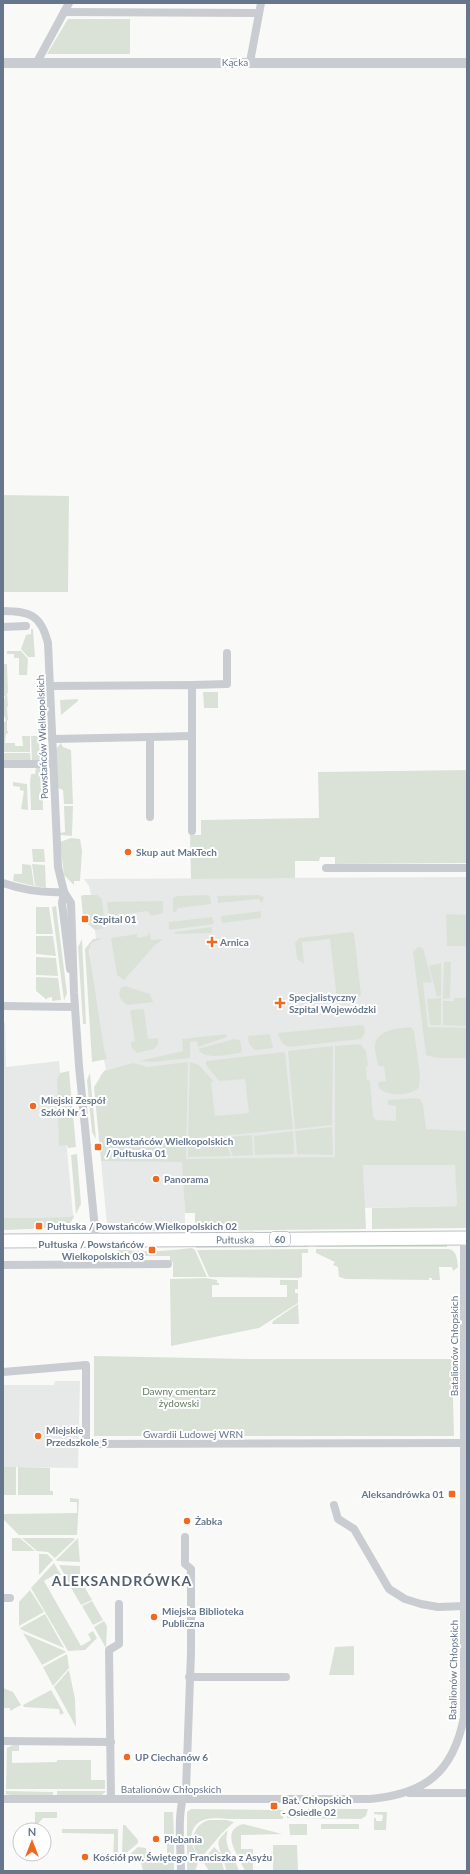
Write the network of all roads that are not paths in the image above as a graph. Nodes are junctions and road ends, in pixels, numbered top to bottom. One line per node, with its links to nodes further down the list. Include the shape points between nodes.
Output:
1 (69, 3): 3 (street)
2 (261, 3): 4 (street)
3 (64, 12): 4 (street); 6 (street)
4 (259, 12): 7 (street)
5 (3, 62): 6 (street, Kącka)
6 (37, 62): 7 (street, Kącka)
7 (250, 62): 8 (street, Kącka)
8 (467, 63)
9 (3, 611): 14 (street, Powstańców Wielkopolskich, via 31,614 43,626 48,643)
10 (26, 626): 11 (street)
11 (3, 627)
12 (226, 653): 13 (street, via 227,684)
13 (192, 685): 14 (street); 15 (street)
14 (50, 686): 17 (street, Powstańców Wielkopolskich)
15 (192, 736): 16 (street); 21 (street)
16 (150, 737): 17 (street); 20 (street)
17 (52, 739): 19 (street, Powstańców Wielkopolskich)
18 (3, 764): 19 (street)
19 (53, 764): 25 (street, Powstańców Wielkopolskich, via 59,880)
20 (150, 817)
21 (192, 831)
22 (326, 868): 23 (street)
23 (467, 868)
24 (3, 883): 25 (street, via 25,890)
25 (64, 892): 27 (street, Powstańców Wielkopolskich, via 62,903)
26 (3, 1006): 27 (street)
27 (75, 1007): 29 (street, Powstańców Wielkopolskich)
28 (466, 1238): 29 (main road, Pułtuska / 60); 33 (street, Batalionów Chłopskich)
29 (96, 1240): 30 (main road, Pułtuska / 60)
30 (3, 1241)
31 (3, 1264): 32 (street)
32 (168, 1264)
33 (466, 1310): 35 (street, Batalionów Chłopskich)
34 (3, 1372): 36 (street, Gwardii Ludowej WRN, via 86,1365 86,1444)
35 (466, 1398): 36 (street, Batalionów Chłopskich)
36 (464, 1443): 40 (street, Batalionów Chłopskich)
37 (334, 1505): 40 (street, via 338,1519 354,1529 389,1589 405,1599 421,1604 438,1607)
38 (185, 1537): 42 (street, via 185,1564 191,1569)
39 (119, 1604): 45 (street, via 119,1644 109,1650)
40 (464, 1606): 41 (street, Batalionów Chłopskich)
41 (465, 1661): 46 (street, Batalionów Chłopskich, via 464,1717 454,1751 445,1766 435,1775)
42 (189, 1677): 43 (street); 50 (street, via 186,1790)
43 (286, 1677)
44 (3, 1741): 45 (street)
45 (111, 1742): 49 (street)
46 (407, 1793): 47 (street); 50 (street, Batalionów Chłopskich, via 370,1799)
47 (467, 1793)
48 (3, 1799): 49 (street, Batalionów Chłopskich)
49 (111, 1799): 50 (street, Batalionów Chłopskich)
50 (182, 1799): 51 (street)
51 (181, 1871)

